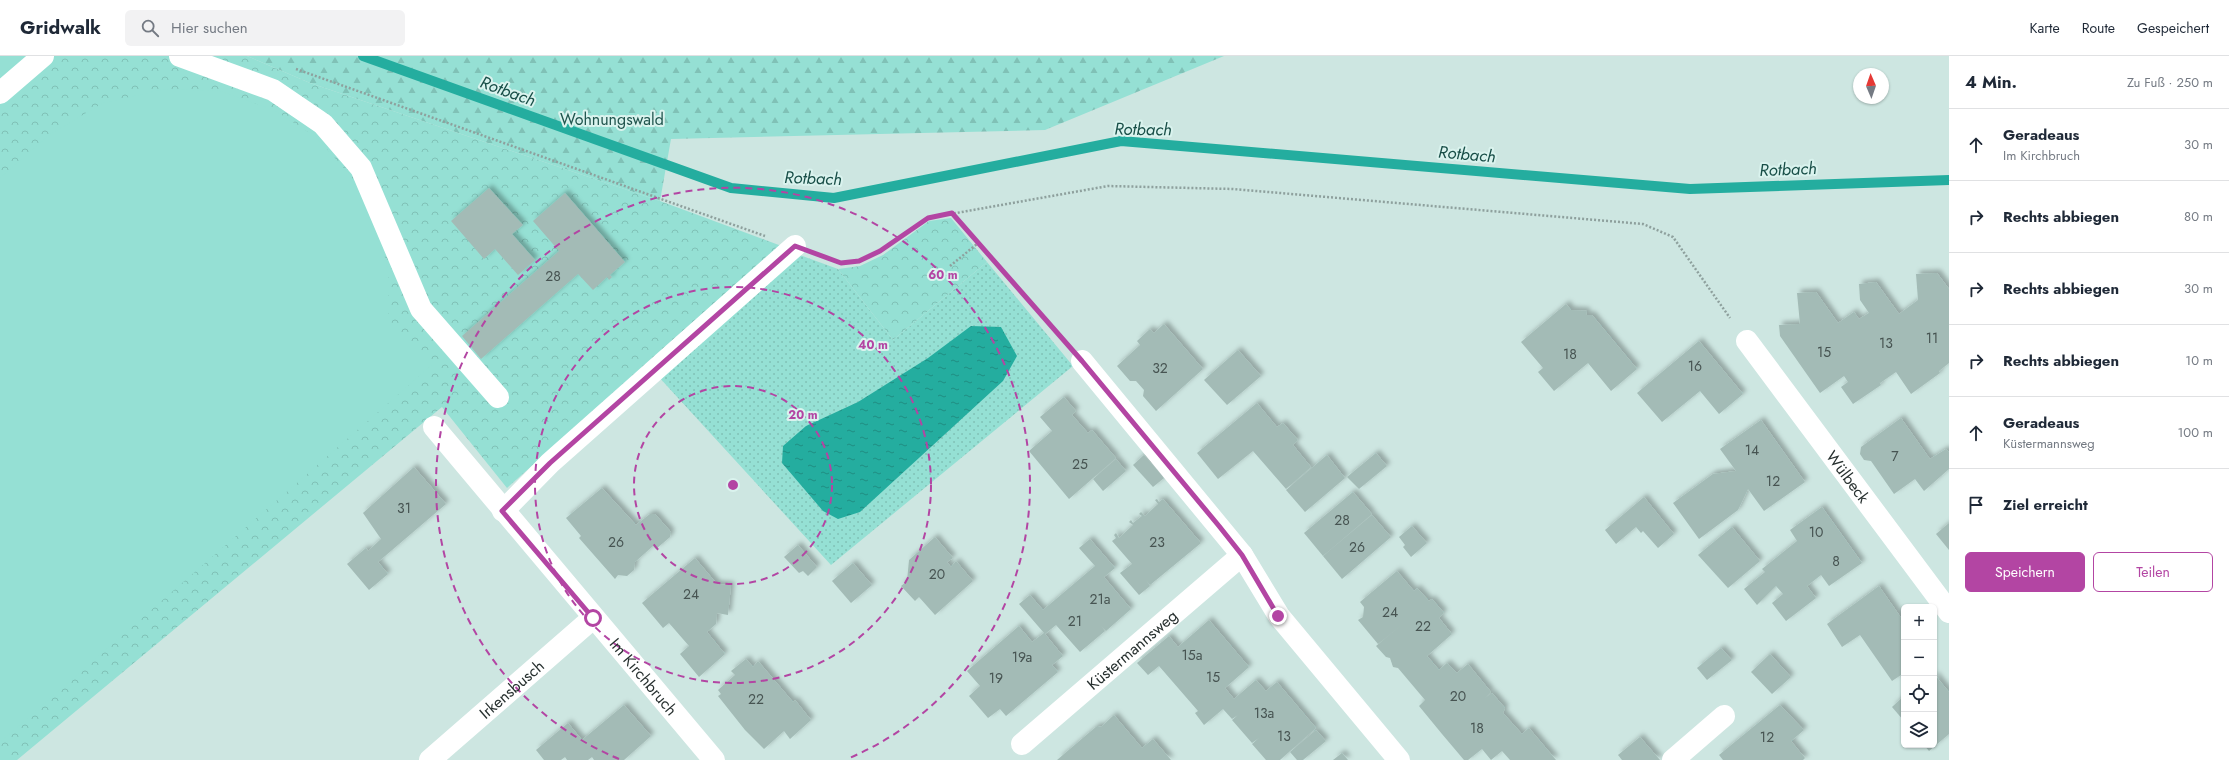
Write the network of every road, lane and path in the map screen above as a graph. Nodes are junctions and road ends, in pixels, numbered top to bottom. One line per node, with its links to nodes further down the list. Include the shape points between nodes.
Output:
1 (43, 56): 4 (street)
2 (180, 56): 11 (street, via 273,90 323,124 361,168 421,309)
3 (293, 68): 7 (path)
4 (0, 93)
5 (952, 213): 6 (path); 7 (path, via 928,218 880,251 859,261 841,263); 9 (path, via 1108,186 1233,189 1643,224 1672,237)
6 (977, 244): 8 (path); 10 (path)
7 (795, 246): 13 (street, via 550,463)
8 (950, 266)
9 (1747, 341): 15 (street, Wülbeck)
10 (1082, 361): 14 (street)
11 (498, 397)
12 (434, 427): 13 (street, Im Kirchbruch)
13 (502, 511): 16 (street, Im Kirchbruch)
14 (1242, 555): 18 (street, Küstermannsweg); 21 (street, via 1278,616)
15 (1949, 612)
16 (593, 618): 19 (street, Irkensbusch); 20 (street, Im Kirchbruch)
17 (1724, 716): 22 (street)
18 (1022, 744)
19 (430, 760)
20 (714, 760)
21 (1399, 760)
22 (1672, 760)

